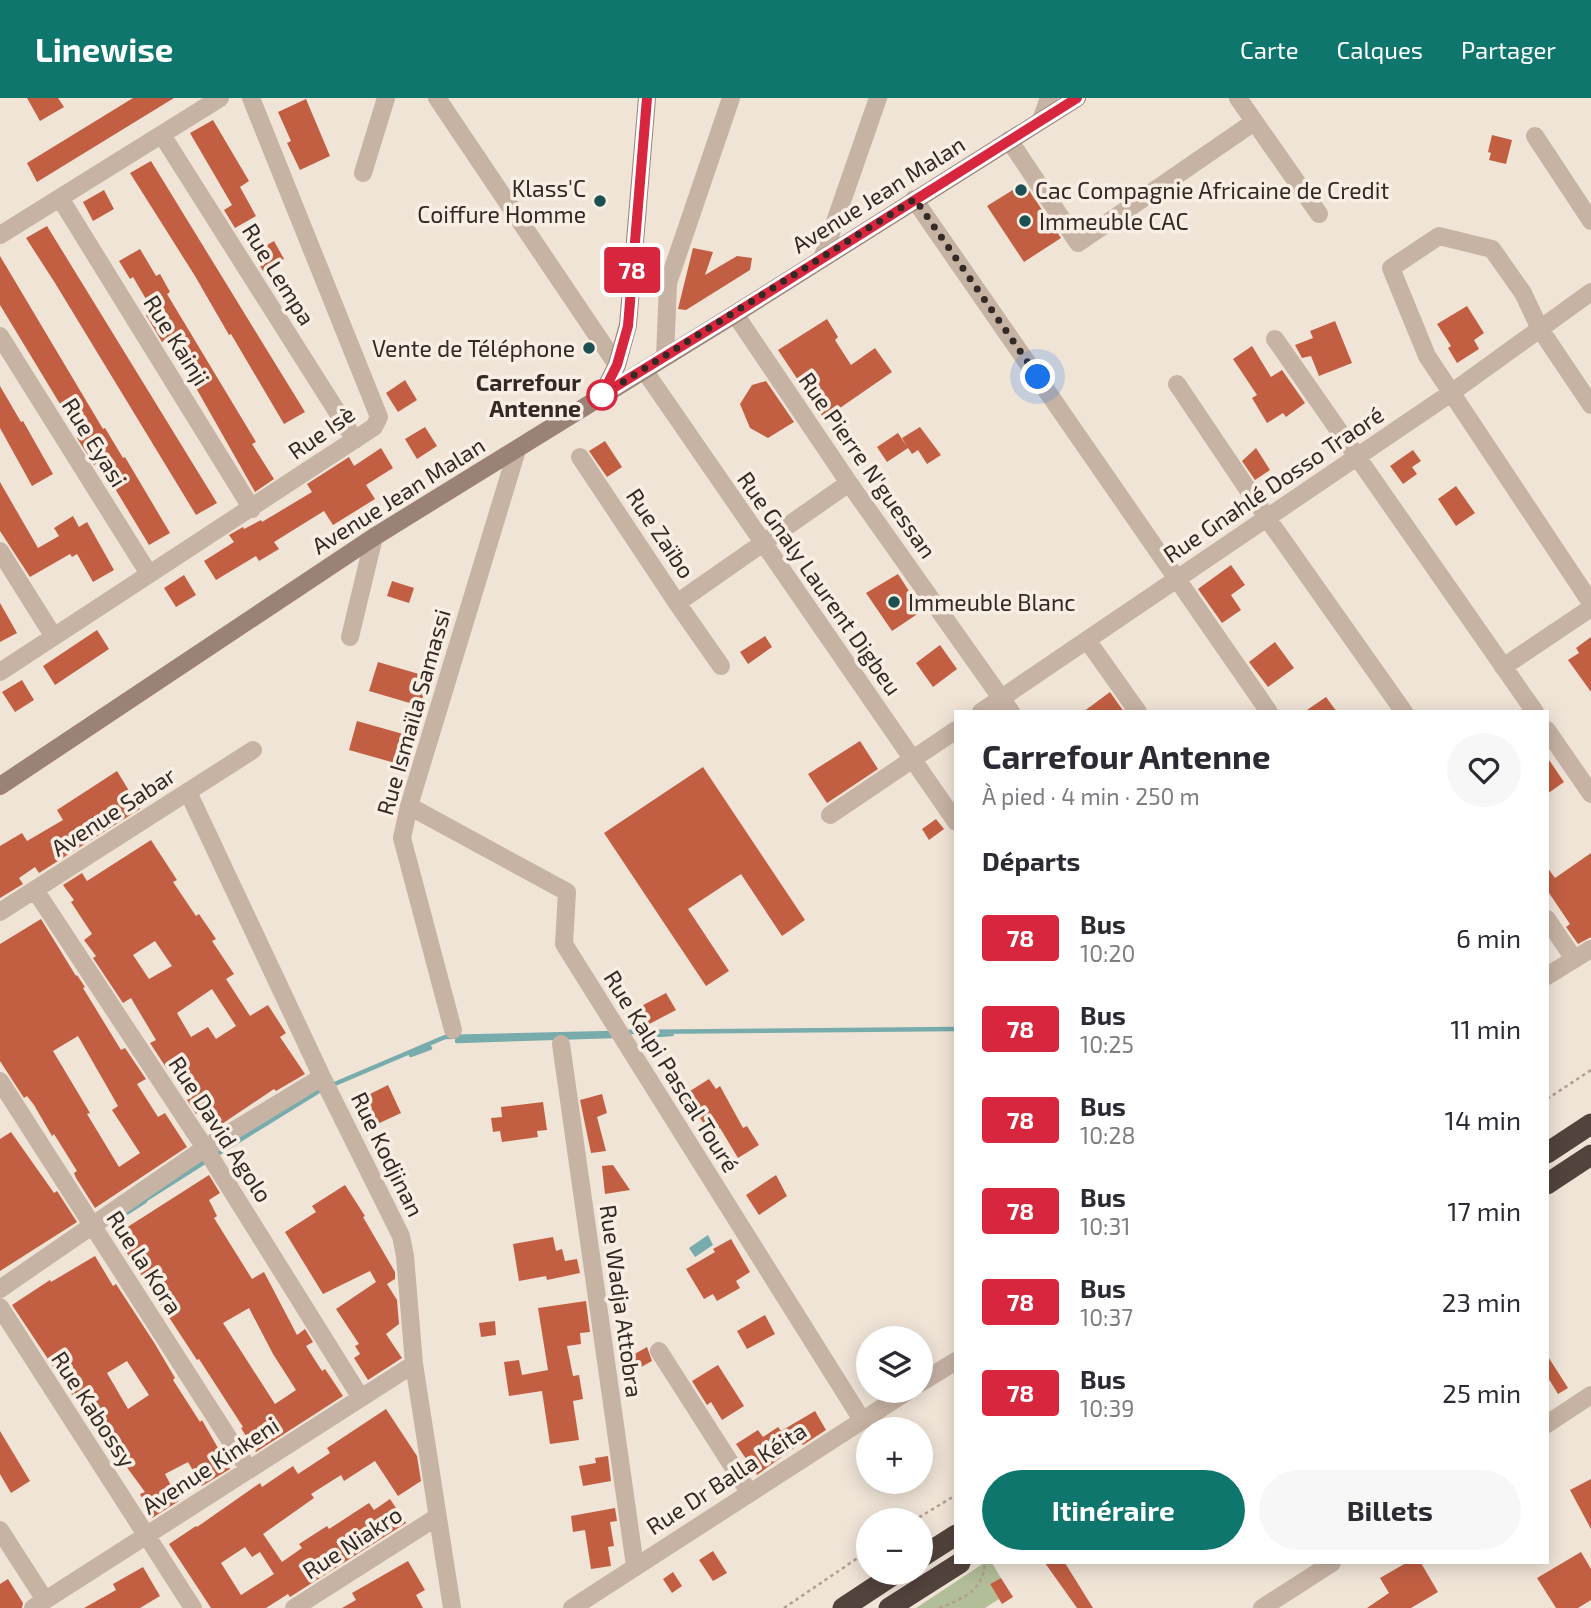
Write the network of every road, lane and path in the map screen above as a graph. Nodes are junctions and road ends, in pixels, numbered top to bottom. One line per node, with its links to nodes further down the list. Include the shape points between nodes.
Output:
1 (220, 98): 13 (street)
2 (251, 98): 35 (street, Rue Isè, via 379,417 374,427)
3 (386, 98): 16 (street)
4 (437, 98): 29 (street)
5 (647, 98): 29 (main road, via 628,326)
6 (731, 98): 28 (street, via 668,284)
7 (878, 98): 22 (street)
8 (1049, 98): 11 (street)
9 (1077, 98): 11 (main road, Avenue Jean Malan)
10 (1238, 98): 12 (street)
11 (1041, 120): 15 (main road, Avenue Jean Malan)
12 (1254, 122): 15 (street, via 1078,243); 19 (street)
13 (162, 135): 17 (street); 35 (street, Rue Lempa)
14 (1535, 136): 20 (street)
15 (1009, 139): 18 (main road, Avenue Jean Malan)
16 (363, 173)
17 (60, 198): 21 (street); 40 (street, Rue Kainji)
18 (915, 199): 22 (main road, Avenue Jean Malan); 46 (street)
19 (1319, 215)
20 (1591, 221)
21 (0, 235)
22 (822, 259): 24 (main road, Avenue Jean Malan)
23 (1591, 292): 25 (street, Rue Gnahlé Dosso Traoré)
24 (734, 314): 28 (main road, Avenue Jean Malan); 39 (street, Rue Pierre N'guessan)
25 (1540, 329): 32 (street, Rue Gnahlé Dosso Traoré); 32 (street, via 1523,293 1492,249 1439,236 1391,268 1427,356); 34 (street)
26 (0, 336): 45 (street, Rue Eyasi)
27 (1275, 339): 37 (street)
28 (664, 357): 30 (main road, Avenue Jean Malan)
29 (617, 365): 33 (main road)
30 (644, 370): 33 (main road, Avenue Jean Malan); 43 (street, Rue Gnaly Laurent Digbeu)
31 (1177, 384): 41 (street)
32 (1451, 393): 37 (street, Rue Gnahlé Dosso Traoré); 48 (street)
33 (602, 395): 36 (main road, Avenue Jean Malan)
34 (1591, 405)
35 (355, 440): 40 (street, Rue Isè)
36 (517, 450): 42 (main road, Avenue Jean Malan); 69 (street, Rue Ismaïla Samassi)
37 (1357, 456): 41 (street, Rue Gnahlé Dosso Traoré); 54 (street)
38 (580, 457): 47 (street, Rue Zaïbo)
39 (849, 484): 43 (street, Rue Zaïbo); 56 (street, Rue Pierre N'guessan)
40 (252, 509): 45 (street, Rue Isè)
41 (1267, 518): 46 (street, Rue Gnahlé Dosso Traoré); 60 (street)
42 (374, 537): 51 (street); 66 (main road, Avenue Jean Malan)
43 (762, 543): 47 (street, Rue Zaïbo); 65 (street, Rue Gnaly Laurent Digbeu)
44 (0, 551): 50 (street)
45 (149, 574): 50 (street, Rue Isè)
46 (1178, 578): 52 (street, Rue Gnahlé Dosso Traoré); 59 (street)
47 (677, 603): 53 (street)
48 (1591, 603)
49 (1591, 608): 54 (street)
50 (54, 637): 55 (street, Rue Isè)
51 (350, 638)
52 (1087, 640): 56 (street, Rue Gnahlé Dosso Traoré); 58 (street)
53 (721, 666)
54 (1503, 667): 61 (street)
55 (0, 672)
56 (1006, 705): 57 (street, Rue Gnahlé Dosso Traoré)
57 (988, 710)
58 (1137, 710)
59 (1268, 710)
60 (1403, 710)
61 (1534, 710)
62 (954, 731): 65 (street)
63 (1549, 733): 68 (street)
64 (253, 750): 67 (street, Avenue Sabar)
65 (912, 760): 70 (street); 71 (street, Rue Gnaly Laurent Digbeu)
66 (0, 786)
67 (188, 792): 72 (street, Avenue Sabar); 81 (street, Rue Kodjinan)
68 (1591, 794)
69 (409, 806): 78 (street, Rue Ismaïla Samassi, via 402,838); 99 (street, Rue Kalpi Pascal Touré, via 566,892 564,944)
70 (830, 815)
71 (954, 819)
72 (35, 890): 73 (street, Avenue Sabar); 85 (street, Rue David Agolo)
73 (0, 912)
74 (1549, 922): 76 (street)
75 (1591, 949): 76 (street)
76 (1574, 959): 77 (street)
77 (1549, 975)
78 (453, 1030)
79 (561, 1044): 116 (street, Rue Wadja Attobra)
80 (1591, 1070): 83 (path)
81 (322, 1077): 85 (street); 94 (street, Rue Kodjinan, via 401,1236)
82 (0, 1081): 89 (street, Rue la Kora)
83 (1549, 1098)
84 (1591, 1124): 86 (highway)
85 (205, 1148): 89 (street); 97 (street, Rue David Agolo)
86 (1549, 1152)
87 (1591, 1156): 88 (highway)
88 (1549, 1183)
89 (93, 1226): 90 (street); 103 (street, Rue la Kora)
90 (0, 1289)
91 (0, 1307): 109 (street, Rue Kabossy)
92 (659, 1351): 104 (street)
93 (954, 1362): 95 (street)
94 (414, 1364): 97 (street, Avenue Kinkeni); 107 (street, Rue Kodjinan)
95 (933, 1375)
96 (1591, 1395): 101 (street)
97 (360, 1398): 103 (street, Avenue Kinkeni)
98 (889, 1403): 100 (street, Rue Dr Balla Kéita)
99 (860, 1417)
100 (867, 1417)
101 (1549, 1423)
102 (856, 1424): 104 (street, Rue Dr Balla Kéita)
103 (249, 1470): 109 (street, Avenue Kinkeni)
104 (749, 1492): 116 (street, Rue Dr Balla Kéita)
105 (954, 1496): 106 (path)
106 (933, 1509)
107 (437, 1517): 120 (street, Rue Niakro); 121 (street, Rue Kodjinan)
108 (0, 1530): 118 (street)
109 (146, 1535): 118 (street, Avenue Kinkeni); 119 (street, Rue Kabossy)
110 (954, 1536): 111 (highway)
111 (933, 1550)
112 (856, 1559): 123 (path)
113 (958, 1564): 125 (highway)
114 (985, 1564): 126 (path, via 973,1592)
115 (1330, 1564): 127 (street)
116 (635, 1566): 122 (street, Rue Dr Balla Kéita)
117 (878, 1585): 124 (highway)
118 (39, 1604)
119 (193, 1608)
120 (294, 1608)
121 (452, 1608)
122 (572, 1608)
123 (784, 1608)
124 (843, 1608)
125 (890, 1608)
126 (939, 1608)
127 (1262, 1608)

